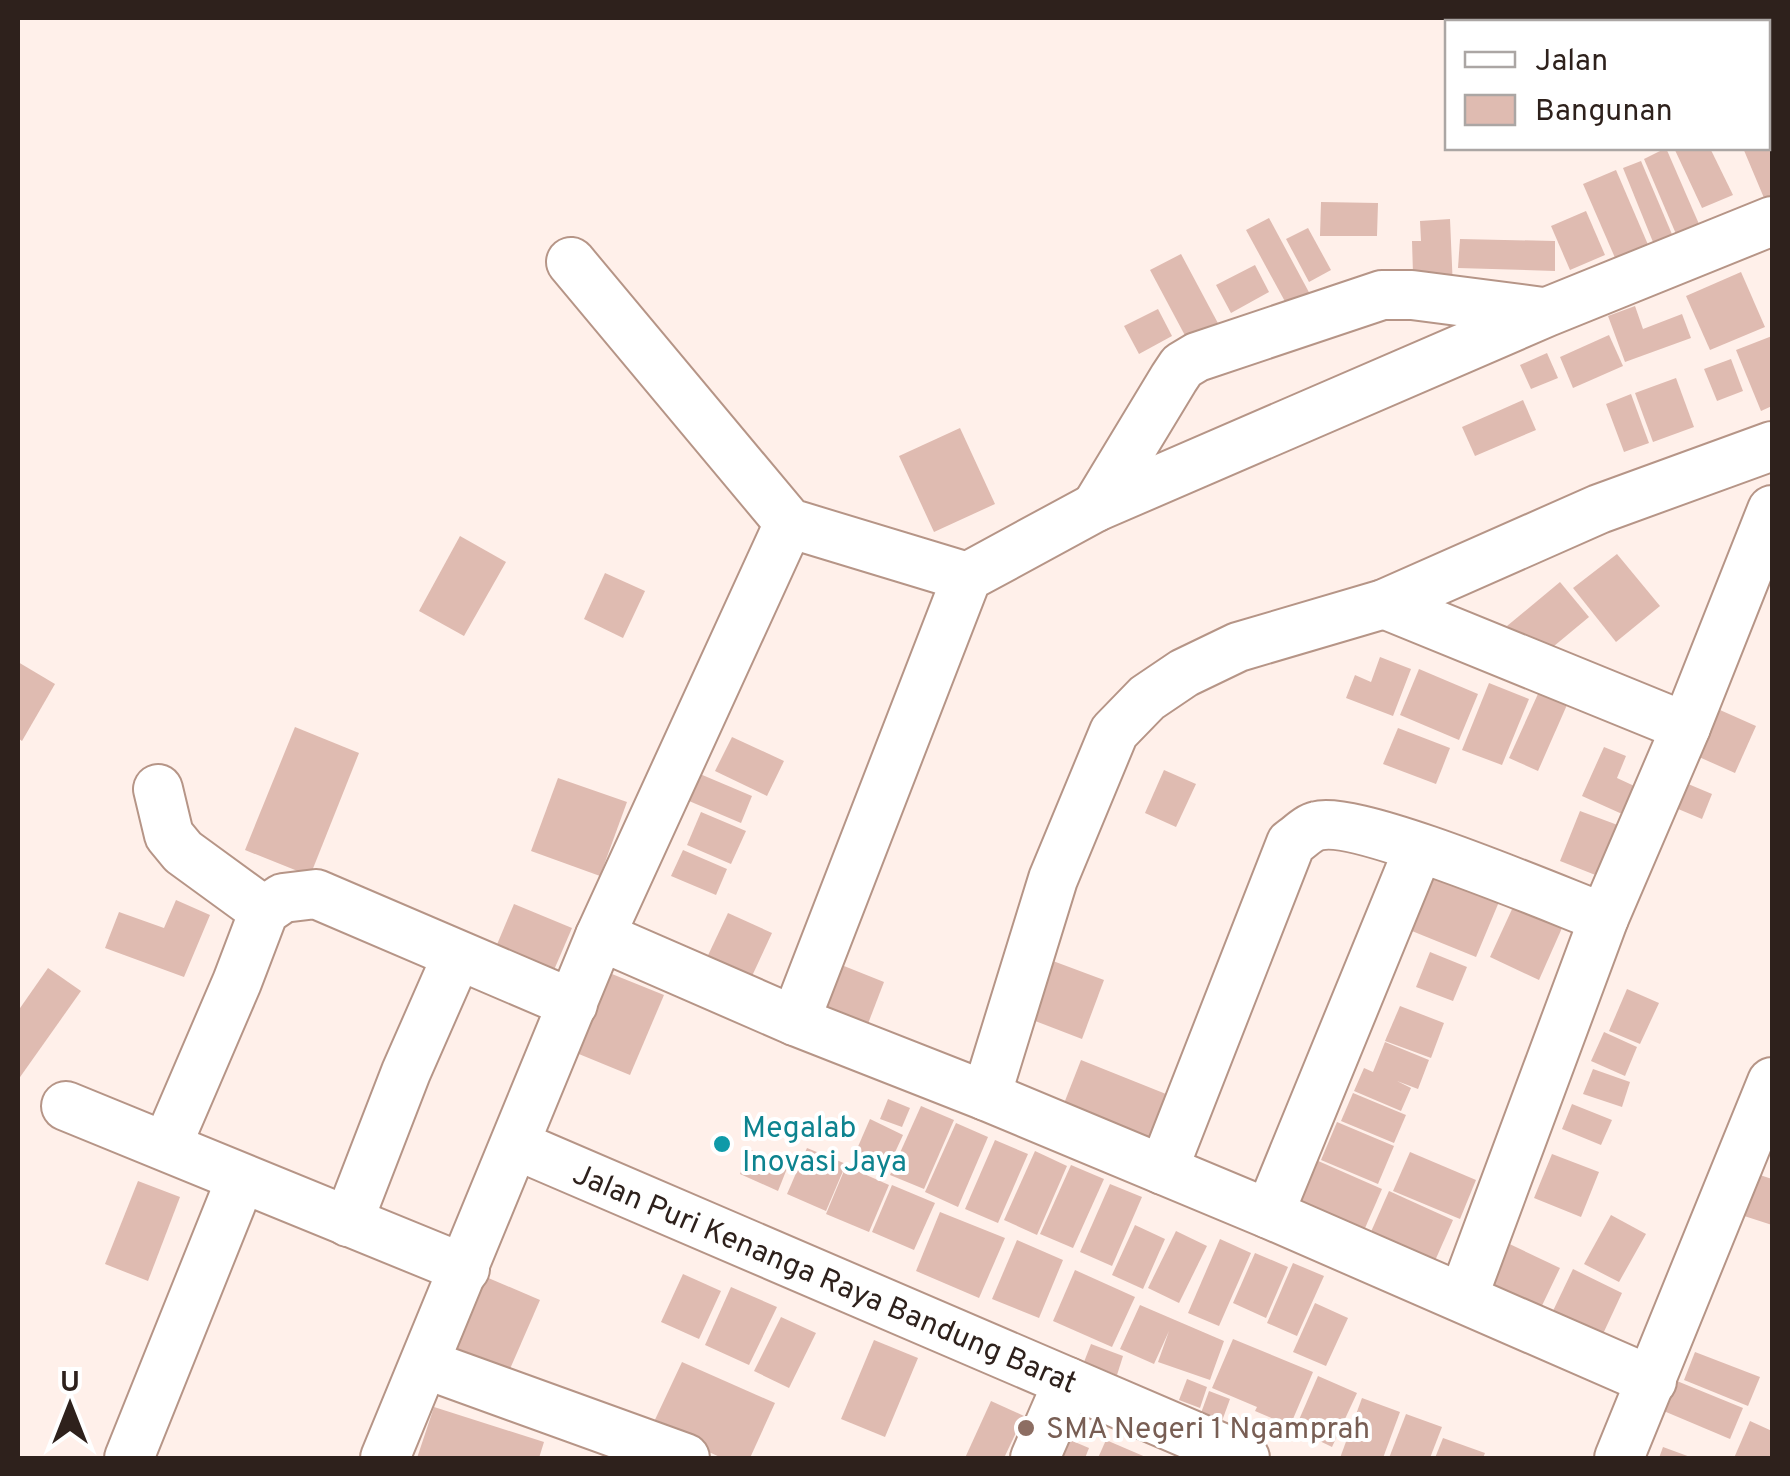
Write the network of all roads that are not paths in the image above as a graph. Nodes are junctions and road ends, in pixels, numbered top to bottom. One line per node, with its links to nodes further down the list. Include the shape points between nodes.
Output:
1 (1768, 236): 3 (street)
2 (571, 262): 7 (street)
3 (1547, 312): 5 (street); 5 (street, via 1394,293 1196,357 1174,378)
4 (1772, 446): 9 (street, via 1598,509)
5 (1096, 508): 8 (street)
6 (1772, 510): 10 (street)
7 (789, 523): 8 (street); 15 (street)
8 (967, 577): 18 (street)
9 (1384, 604): 10 (street); 20 (street, via 1238,646 1159,690 1114,732 1053,880)
10 (1686, 727): 14 (street)
11 (158, 789): 13 (street, via 168,836)
12 (1419, 848): 14 (street); 24 (street, via 1345,825 1316,826 1291,842); 26 (street)
13 (264, 911): 16 (street, via 283,898 316,894); 22 (street)
14 (1604, 918): 29 (street)
15 (600, 936): 17 (street); 18 (street)
16 (457, 956): 17 (street); 27 (street)
17 (573, 1004): 23 (street)
18 (794, 1021): 20 (street)
19 (1772, 1082): 31 (street)
20 (986, 1096): 24 (street)
21 (66, 1106): 22 (street)
22 (167, 1145): 25 (street)
23 (516, 1145): 28 (street); 32 (street, Jalan Puri Kenanga Raya Bandung Barat)
24 (1164, 1170): 26 (street)
25 (241, 1179): 27 (street); 33 (street)
26 (1269, 1214): 29 (street)
27 (348, 1222): 28 (street)
28 (465, 1268): 30 (street)
29 (1463, 1298): 31 (street)
30 (425, 1364): 34 (street); 35 (street)
31 (1652, 1381): 38 (street)
32 (1068, 1382): 36 (street); 37 (street, Jalan Puri Kenanga Raya Bandung Barat)
33 (129, 1458)
34 (385, 1458)
35 (685, 1458)
36 (1035, 1458)
37 (1245, 1458)
38 (1619, 1458)

